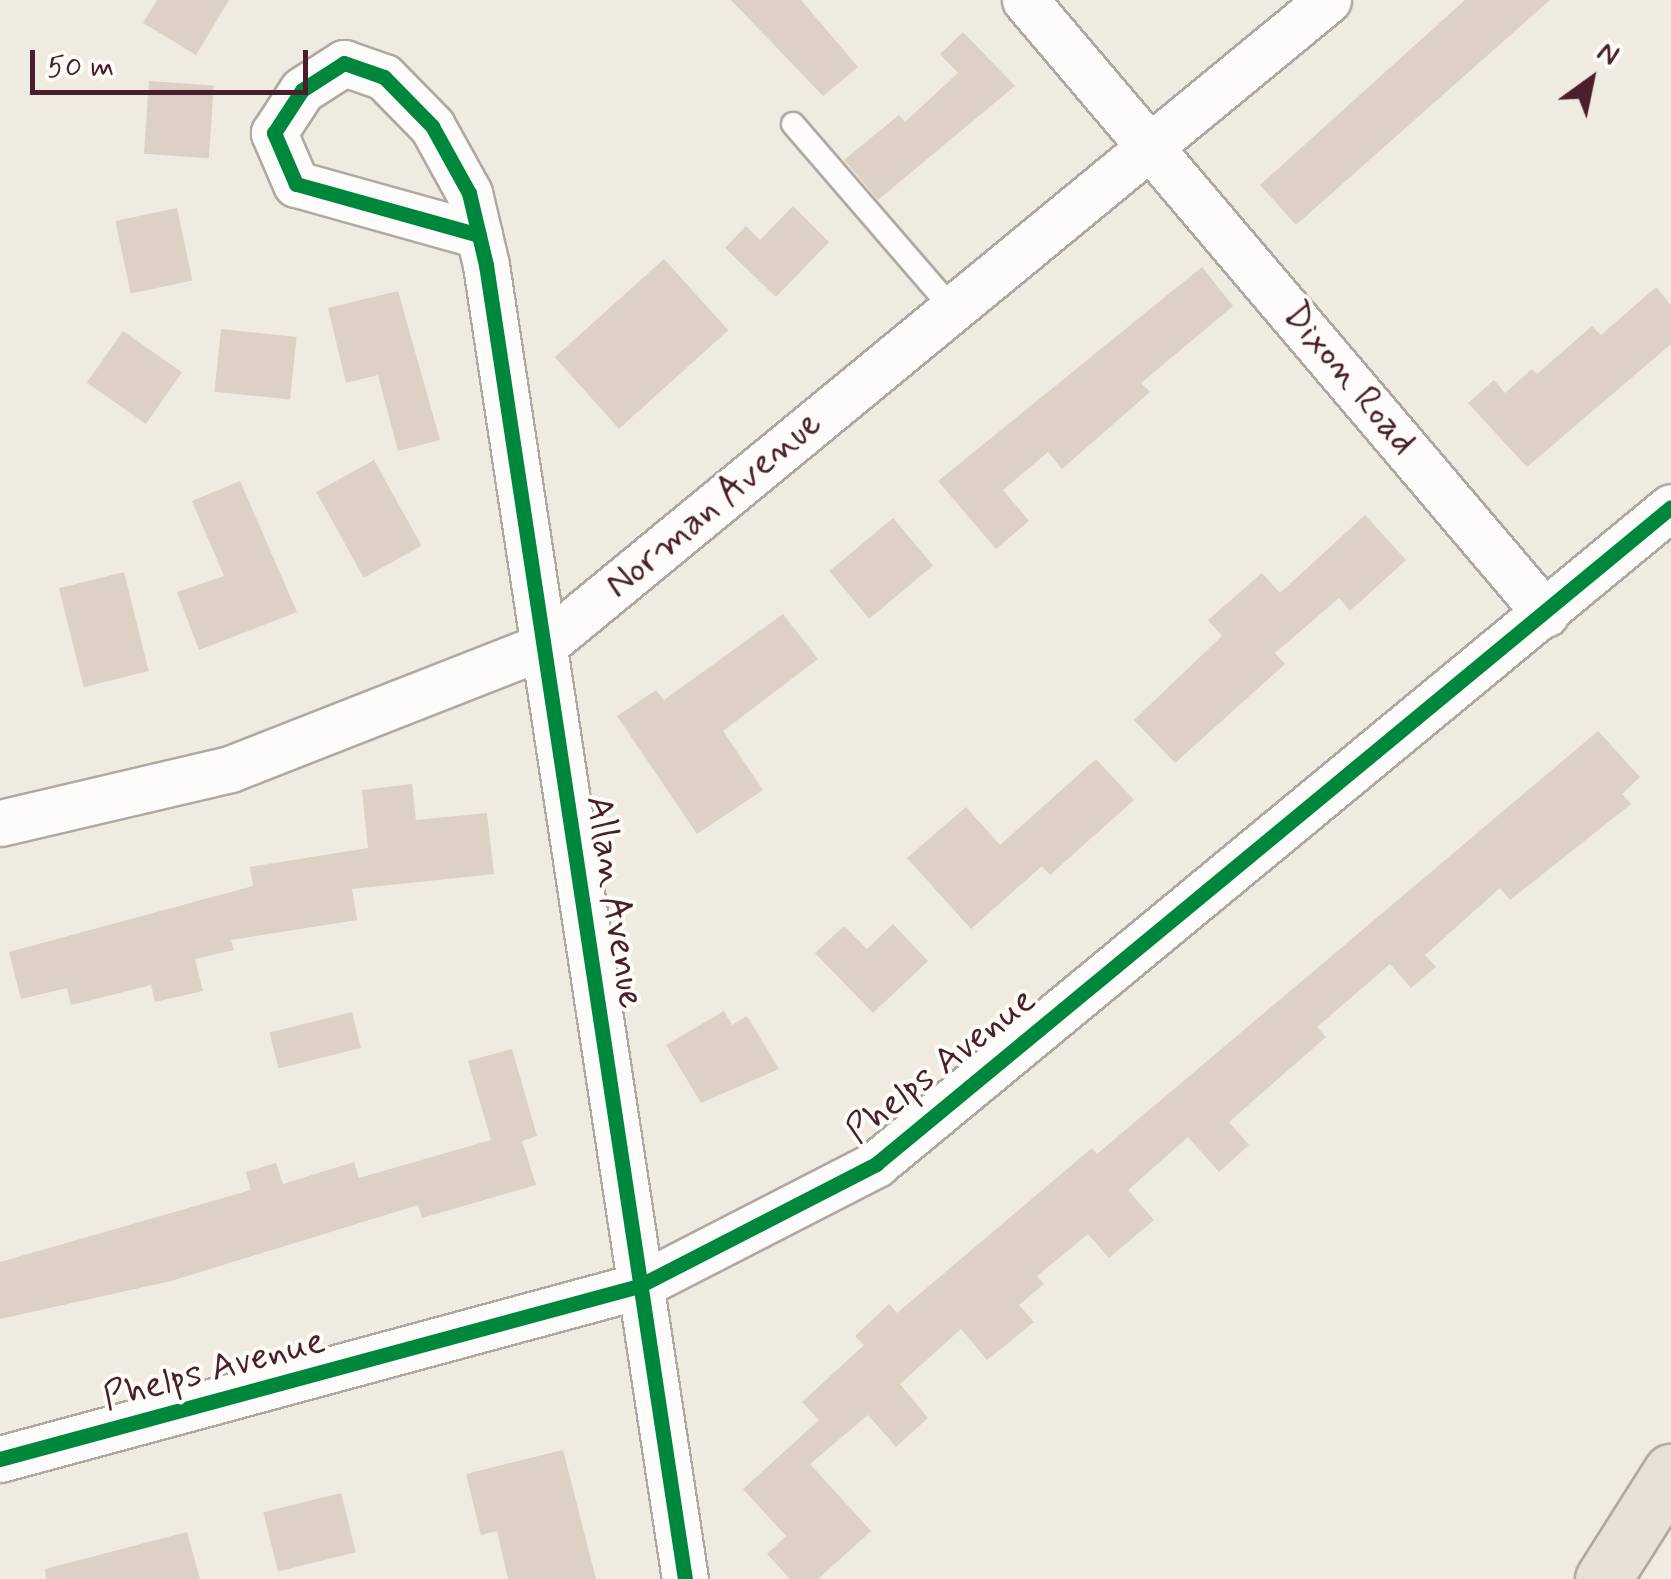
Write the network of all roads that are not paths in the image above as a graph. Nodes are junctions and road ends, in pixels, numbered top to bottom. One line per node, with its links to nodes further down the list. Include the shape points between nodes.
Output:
1 (1025, 0): 4 (street, Dixon Road)
2 (1328, 0): 4 (street, Norman Avenue)
3 (794, 124): 6 (lane)
4 (1152, 144): 6 (street, Norman Avenue); 8 (street, Dixon Road)
5 (479, 236): 5 (street, Allan Avenue, via 296,184 274,133 302,90 344,63 384,77 432,126 468,193); 9 (street, Allan Avenue)
6 (952, 308): 9 (street, Norman Avenue)
7 (1671, 507): 8 (street, Phelps Avenue)
8 (1546, 614): 11 (street, Phelps Avenue, via 876,1164)
9 (542, 647): 10 (street, Norman Avenue, via 230,768); 11 (street, Allan Avenue)
10 (0, 824)
11 (639, 1286): 12 (street, Phelps Avenue); 14 (street, Allan Avenue)
12 (0, 1459)
13 (1671, 1472): 15 (highway)
14 (685, 1579)
15 (1603, 1579)

